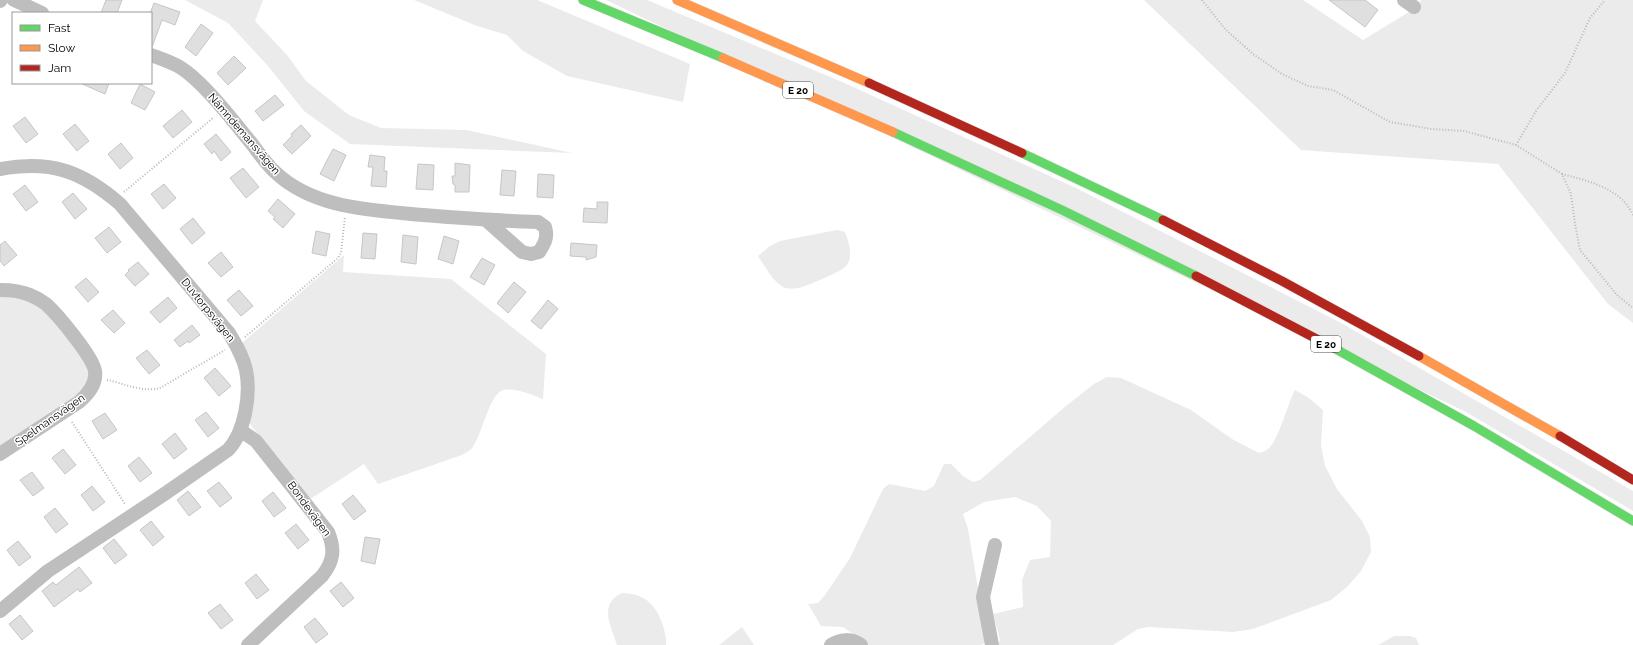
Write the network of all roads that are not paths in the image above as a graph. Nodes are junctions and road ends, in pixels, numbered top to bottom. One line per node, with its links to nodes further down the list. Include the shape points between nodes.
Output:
1 (14, 0): 4 (street)
2 (583, 0): 12 (highway, E 20, via 893,132 1149,252 1399,384)
3 (677, 0): 11 (highway, via 913,103 1162,220 1413,352)
4 (40, 12)
5 (152, 55): 7 (street, Nämndemansvägen, via 177,66 191,76 274,172 310,195 347,206)
6 (0, 169): 9 (street, Duvtorpsvägen, via 37,166 57,168 81,176 115,199 229,333 240,351 248,386)
7 (486, 220)
8 (0, 290): 10 (street, Spelmansvägen, via 30,295 46,304 93,362 96,372 89,394)
9 (240, 430): 14 (street, Duvtorpsvägen, via 228,450 48,571); 15 (street, Bondevägen, via 256,441 328,532 332,544 329,567 322,576)
10 (0, 454)
11 (1633, 480)
12 (1633, 521)
13 (995, 544): 18 (street, via 983,597)
14 (0, 611)
15 (248, 645)
16 (831, 645): 17 (street, via 848,640)
17 (861, 645)
18 (992, 645)

